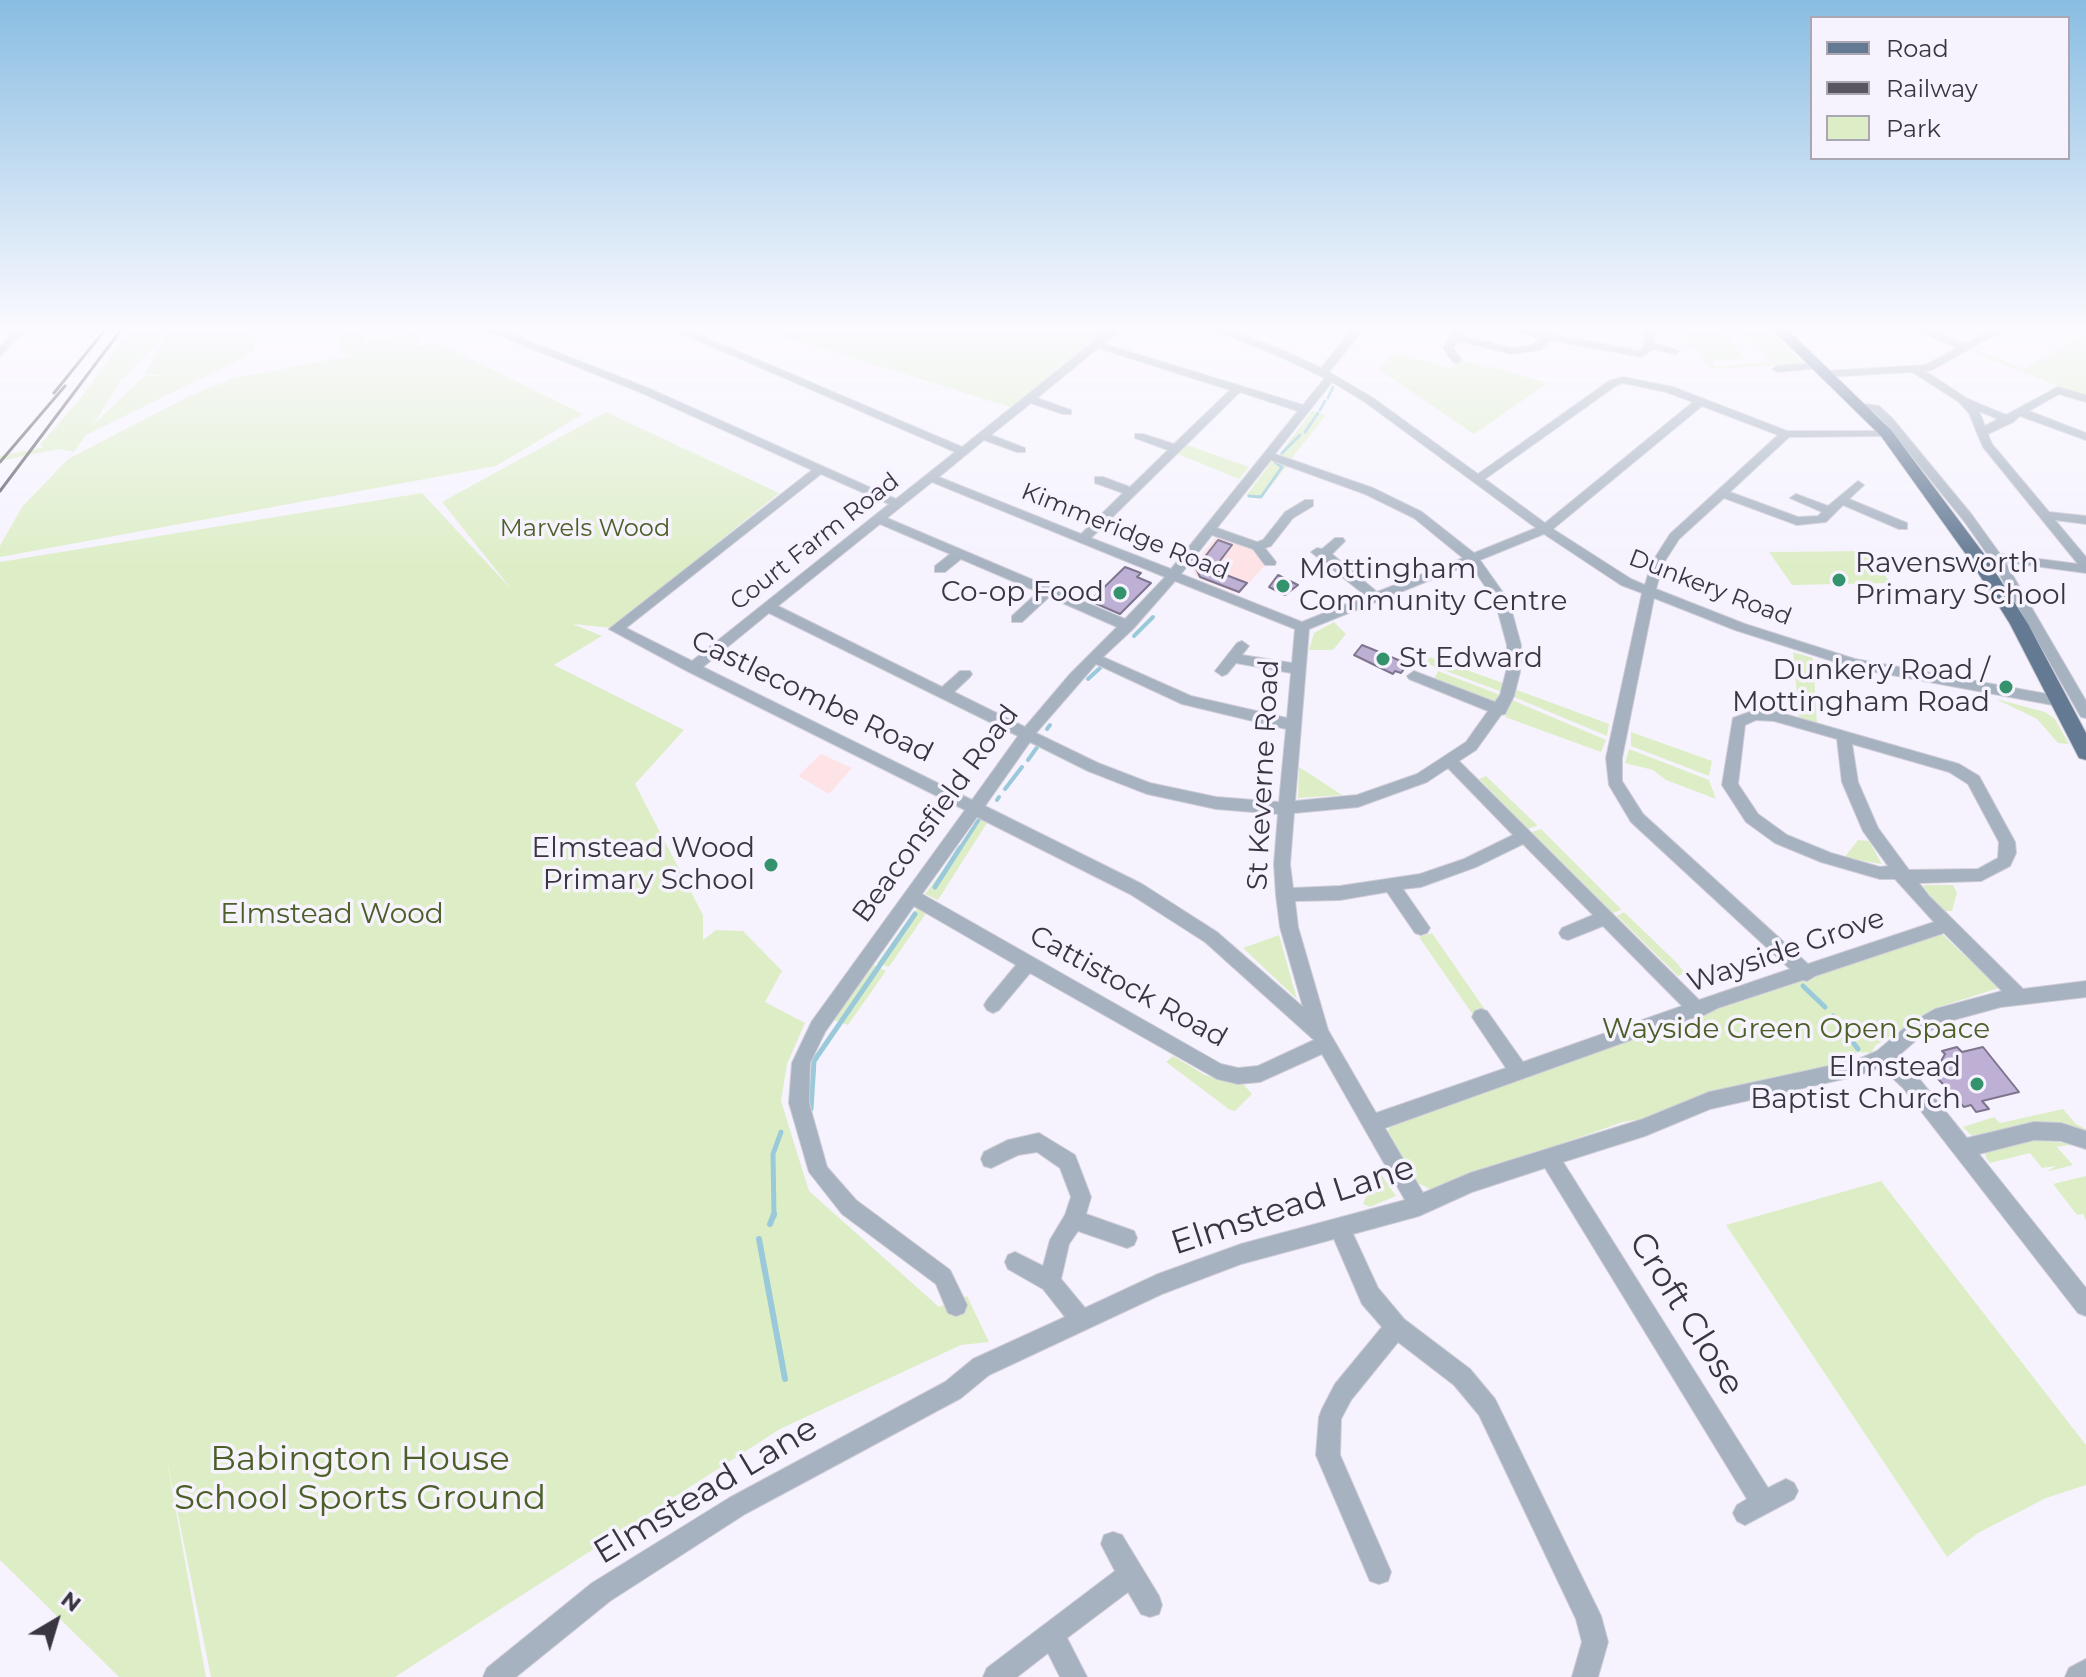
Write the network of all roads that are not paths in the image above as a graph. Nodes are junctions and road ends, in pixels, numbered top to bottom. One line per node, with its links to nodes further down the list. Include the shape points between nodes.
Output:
1 (685, 408): 29 (street)
2 (862, 408): 27 (street)
3 (1018, 408): 22 (street, Court Farm Road)
4 (1056, 408): 16 (street)
5 (1217, 408): 25 (street)
6 (1375, 408): 31 (street, Dunkery Road)
7 (1580, 408): 31 (street)
8 (1692, 408): 45 (street, St Keverne Road)
9 (1720, 408): 21 (street)
10 (1860, 408): 20 (main road)
11 (1875, 408): 53 (street)
12 (1970, 408): 19 (street)
13 (1982, 408): 18 (street)
14 (2027, 408): 17 (street)
15 (1304, 409): 28 (street, Beaconsfield Road)
16 (1067, 412)
17 (2021, 412): 18 (street); 24 (street)
18 (2009, 420): 19 (street)
19 (1983, 432): 41 (street, via 1987,445)
20 (1886, 433): 21 (street); 73 (main road, via 1978,558)
21 (1786, 434): 35 (street)
22 (984, 436): 26 (street); 27 (street, Court Farm Road)
23 (1139, 436): 25 (street)
24 (2086, 437)
25 (1176, 449): 34 (street)
26 (1021, 450)
27 (964, 452): 30 (street, Court Farm Road)
28 (1269, 456): 47 (street, Beaconsfield Road); 54 (street, via 1395,502 1438,528)
29 (820, 469): 39 (street); 67 (street, Castlecombe Road, via 616,629)
30 (932, 478): 39 (street, Court Farm Road); 49 (street, Kimmeridge Road)
31 (1478, 479): 45 (street, Dunkery Road)
32 (1099, 480): 34 (street)
33 (1858, 485): 37 (street)
34 (1132, 492): 49 (street)
35 (1722, 493): 40 (street, via 1797,521 1819,520); 46 (street)
36 (1796, 498): 40 (street)
37 (1841, 500): 40 (street); 44 (street)
38 (1309, 503): 51 (street, via 1289,515)
39 (898, 504): 42 (street, Court Farm Road)
40 (1830, 511)
41 (2045, 515): 43 (street); 56 (street)
42 (879, 519): 52 (street); 62 (street, Court Farm Road)
43 (2086, 520)
44 (1903, 526)
45 (1546, 529): 54 (street, St Keverne Road); 60 (street, Dunkery Road, via 1598,567)
46 (1682, 529): 48 (street); 60 (street, via 1664,550)
47 (1209, 530): 51 (street); 58 (street, Beaconsfield Road)
48 (1697, 537)
49 (1083, 539): 58 (street, Kimmeridge Road)
50 (1339, 541): 61 (street, via 1320,553)
51 (1262, 545): 55 (street)
52 (959, 554): 57 (street); 59 (street)
53 (1996, 557): 56 (street); 75 (street)
54 (1472, 558): 61 (street, St Keverne Road); 74 (street, via 1502,601 1510,623 1513,672)
55 (1270, 562)
56 (2086, 567)
57 (940, 569)
58 (1172, 576): 64 (street, Beaconsfield Road); 65 (street, Kimmeridge Road)
59 (1048, 591): 63 (street); 64 (street)
60 (1649, 592): 73 (street, Dunkery Road, via 1854,663); 93 (street, via 1614,758 1614,781 1637,818)
61 (1375, 597): 65 (street, St Keverne Road)
62 (768, 607): 67 (street, Court Farm Road); 72 (street)
63 (1017, 619)
64 (1128, 626): 66 (street, Beaconsfield Road)
65 (1302, 627): 68 (street, St Keverne Road)
66 (1094, 658): 76 (street, via 1187,700); 77 (street, Beaconsfield Road)
67 (692, 668): 81 (street, Castlecombe Road)
68 (1297, 669): 69 (street, via 1237,652); 76 (street, St Keverne Road)
69 (1222, 671)
70 (965, 674): 72 (street)
71 (1414, 676): 74 (street)
72 (944, 693): 77 (street)
73 (2058, 701): 79 (main road)
74 (1500, 710): 80 (street)
75 (2086, 713)
76 (1293, 725): 82 (street, St Keverne Road)
77 (1027, 734): 81 (street, Beaconsfield Road); 82 (street, via 1147,788 1216,803)
78 (1844, 736): 84 (street, via 1856,799); 84 (street, via 1968,775 2007,842 2004,862 1991,872 1963,877); 84 (street, via 1774,716 1745,717 1736,726 1730,785 1743,809 1781,839 1853,866)
79 (2086, 753)
80 (1451, 762): 82 (street, via 1358,801); 83 (street)
81 (975, 807): 87 (street, Beaconsfield Road); 99 (street, Castlecombe Road, via 1170,908 1236,957)
82 (1285, 807): 86 (street, St Keverne Road)
83 (1525, 836): 85 (street, via 1460,867); 88 (street)
84 (1900, 875): 89 (street)
85 (1392, 886): 86 (street); 90 (street)
86 (1284, 895): 99 (street, St Keverne Road, via 1296,957)
87 (911, 896): 92 (street, Cattistock Road); 113 (street, Beaconsfield Road, via 808,1045 799,1073 799,1103 825,1180 849,1207 943,1277)
88 (1607, 917): 91 (street); 97 (street)
89 (1947, 925): 93 (street, Wayside Grove); 95 (street)
90 (1421, 928)
91 (1568, 933)
92 (1028, 963): 96 (street); 99 (street, Cattistock Road, via 1224,1073 1260,1074)
93 (1807, 974): 97 (street, Wayside Grove)
94 (2086, 989): 95 (street, Elmstead Lane)
95 (2018, 996): 100 (street, Elmstead Lane, via 1936,1017)
96 (993, 1005)
97 (1698, 1010): 101 (street, Wayside Grove)
98 (1481, 1017): 101 (street)
99 (1322, 1038): 102 (street, St Keverne Road)
100 (1884, 1057): 104 (street); 106 (street, Elmstead Lane, via 1835,1074 1709,1101)
101 (1519, 1071): 102 (street, Wayside Grove)
102 (1371, 1124): 107 (street, St Keverne Road)
103 (2086, 1140): 104 (street, via 2034,1131)
104 (1961, 1149): 114 (street)
105 (991, 1159): 108 (street, via 1015,1146 1039,1142 1068,1162 1081,1197)
106 (1550, 1159): 107 (street, Elmstead Lane, via 1470,1183); 117 (street, Croft Close, via 1754,1508)
107 (1419, 1206): 109 (street, Elmstead Lane)
108 (1074, 1220): 110 (street); 112 (street, via 1060,1240)
109 (1339, 1227): 115 (street, Elmstead Lane, via 1241,1254); 116 (street, via 1370,1296)
110 (1127, 1238)
111 (1015, 1262): 112 (street)
112 (1050, 1282): 115 (street)
113 (956, 1305)
114 (2086, 1305)
115 (1081, 1320): 124 (street, Elmstead Lane, via 981,1367 953,1390 694,1531 601,1592)
116 (1396, 1327): 119 (street, via 1343,1392 1330,1417 1328,1455); 127 (street, via 1462,1377 1487,1407 1588,1616 1595,1642)
117 (1786, 1491)
118 (1113, 1544): 120 (street)
119 (1379, 1572)
120 (1131, 1574): 121 (street); 122 (street)
121 (1150, 1605)
122 (1052, 1635): 125 (street); 126 (street)
123 (2086, 1672): 128 (street)
124 (496, 1677)
125 (996, 1677)
126 (1074, 1677)
127 (1585, 1677)
128 (2078, 1677)

